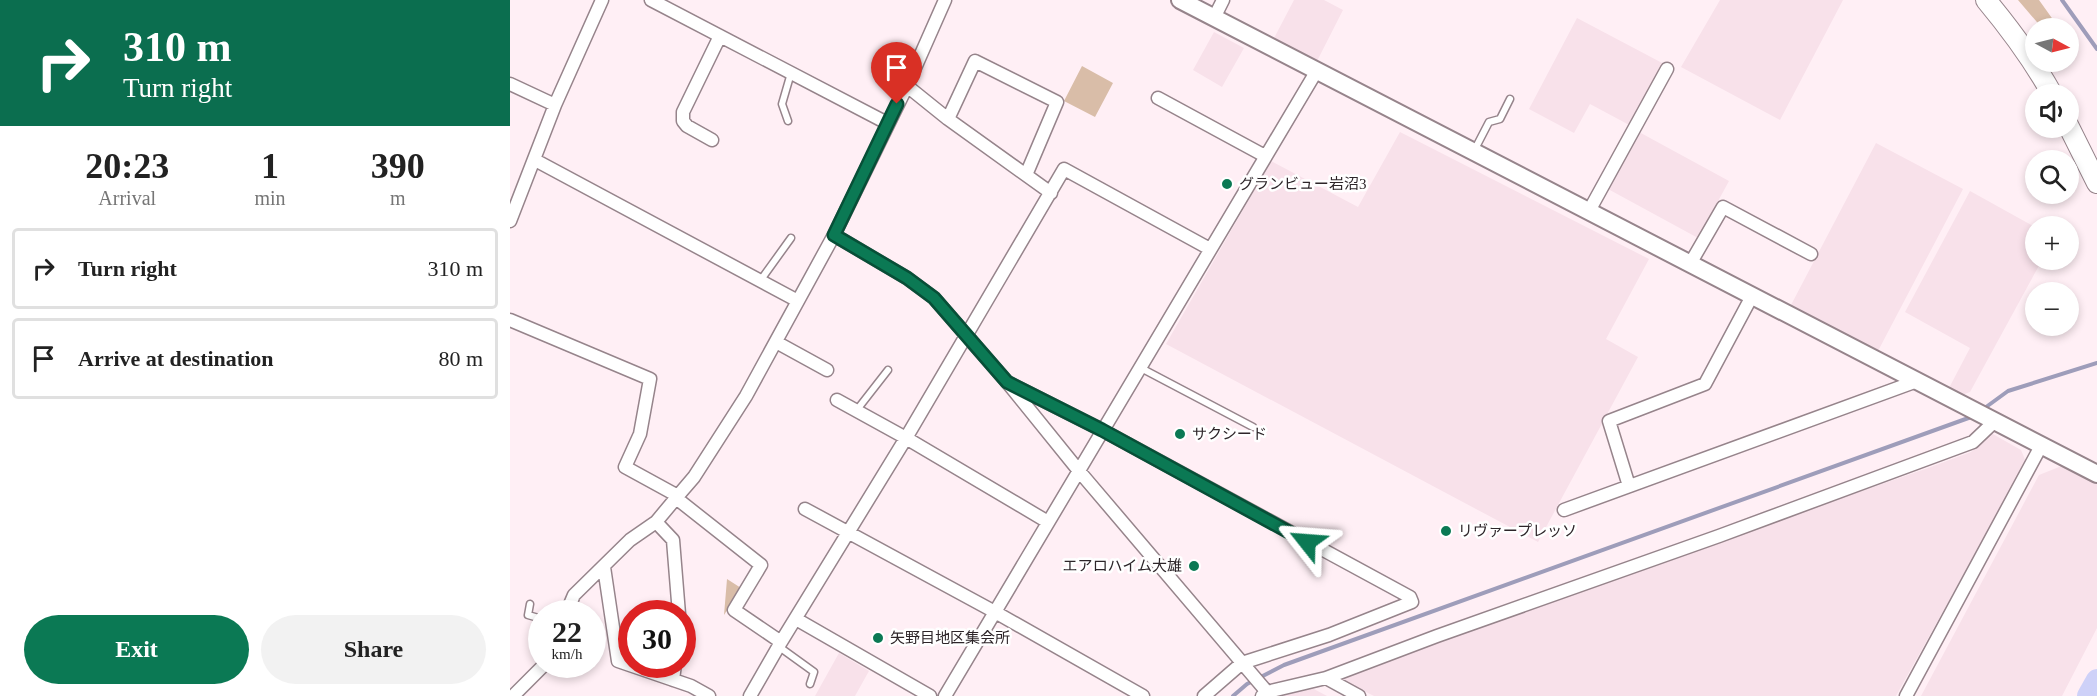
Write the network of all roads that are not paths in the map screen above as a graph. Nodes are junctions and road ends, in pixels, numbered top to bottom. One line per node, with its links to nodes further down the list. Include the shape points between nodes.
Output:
1 (602, 0): 17 (street)
2 (651, 0): 8 (street)
3 (945, 0): 14 (street)
4 (1180, 0): 7 (street)
5 (1223, 0): 7 (street)
6 (1986, 0): 13 (main road, via 2008,25)
7 (1214, 18): 10 (street)
8 (720, 36): 11 (street); 22 (street, via 682,121)
9 (1667, 69): 29 (street)
10 (1316, 72): 23 (street); 24 (street)
11 (791, 73): 19 (lane, via 782,104); 20 (street)
12 (510, 84): 17 (street)
13 (2046, 84)
14 (907, 86): 18 (street); 20 (street)
15 (1158, 98): 24 (street)
16 (1510, 99): 23 (lane, via 1500,119 1489,122)
17 (555, 105): 25 (street)
18 (948, 119): 26 (street); 26 (street, via 975,61 1057,102)
19 (788, 121)
20 (888, 123): 31 (street)
21 (2074, 138): 27 (main road)
22 (712, 140)
23 (1473, 152): 29 (street)
24 (1265, 156): 33 (street)
25 (534, 160): 30 (street); 36 (street)
26 (1026, 175): 28 (street)
27 (2097, 183)
28 (1051, 193): 33 (street, via 1064,169); 40 (street)
29 (1588, 211): 35 (street)
30 (510, 221)
31 (834, 235): 38 (street); 40 (street, via 934,298)
32 (791, 238): 36 (lane)
33 (1210, 249): 42 (street)
34 (1811, 254): 35 (street, via 1723,207)
35 (1690, 264): 37 (street)
36 (760, 281): 38 (street)
37 (1752, 296): 45 (street); 56 (street, via 1705,384 1609,421)
38 (798, 301): 41 (street)
39 (510, 320): 57 (street, via 650,379 640,434 625,466)
40 (966, 336): 46 (street); 52 (street)
41 (776, 342): 43 (street); 57 (street, via 746,396)
42 (1139, 367): 50 (lane); 51 (street)
43 (827, 370)
44 (888, 370): 48 (lane)
45 (1917, 381): 49 (street); 56 (street)
46 (1007, 382): 51 (street); 54 (street)
47 (837, 400): 48 (street)
48 (856, 411): 52 (street)
49 (1993, 421): 53 (street); 71 (street, via 1973,442)
50 (1253, 427)
51 (1102, 430): 54 (street); 69 (street, via 1410,597 1412,603)
52 (906, 438): 61 (street); 62 (street)
53 (2041, 446): 55 (street); 83 (street)
54 (1079, 471): 61 (street); 69 (street)
55 (2097, 474)
56 (1629, 486): 59 (street)
57 (677, 497): 60 (street); 68 (street, via 762,565 734,610)
58 (805, 509): 62 (street)
59 (1564, 510)
60 (656, 522): 63 (street, via 630,540); 65 (street, via 673,540)
61 (1048, 522): 66 (street)
62 (848, 534): 66 (street); 67 (street)
63 (604, 567): 64 (street); 72 (street, via 618,661)
64 (572, 600)
65 (679, 600)
66 (994, 612): 79 (street); 80 (street)
67 (796, 620): 68 (street); 78 (street)
68 (779, 644): 73 (lane, via 814,672); 77 (street)
69 (1244, 667): 74 (street); 81 (street)
70 (531, 678): 75 (street)
71 (1326, 678): 74 (street); 82 (street)
72 (674, 680): 76 (street)
73 (810, 684)
74 (1264, 694)
75 (513, 696)
76 (709, 696)
77 (750, 696)
78 (930, 696)
79 (945, 696)
80 (1143, 696)
81 (1204, 696)
82 (1359, 696)
83 (1906, 696)

